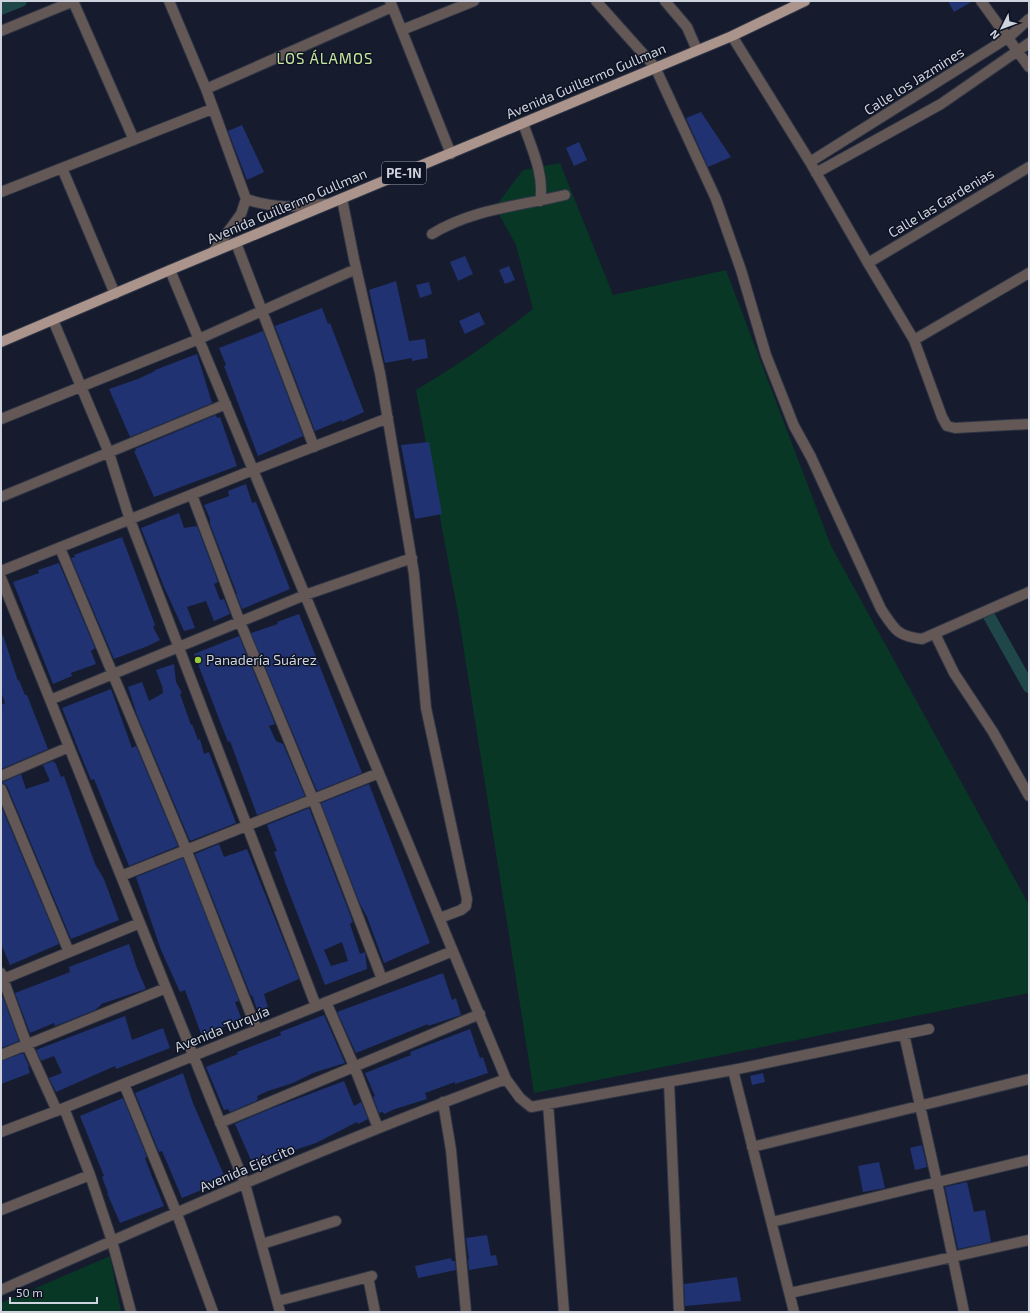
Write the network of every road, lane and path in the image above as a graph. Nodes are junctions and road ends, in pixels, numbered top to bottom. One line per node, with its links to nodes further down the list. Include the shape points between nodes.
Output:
1 (74, 1): 11 (street); 22 (street)
2 (169, 1): 19 (street)
3 (474, 1): 10 (street)
4 (596, 1): 17 (street)
5 (665, 1): 15 (street, via 687,27)
6 (805, 1): 12 (main road, Avenida Guillermo Gullman / PE-1N)
7 (981, 1): 13 (street)
8 (391, 4): 10 (street); 19 (street)
9 (1029, 19): 13 (street, Calle los Jazmines)
10 (402, 30): 23 (street)
11 (1, 31)
12 (732, 36): 15 (main road, Avenida Guillermo Gullman / PE-1N); 24 (street)
13 (1009, 37): 16 (street); 24 (street, Calle los Jazmines)
14 (1029, 43): 16 (street)
15 (696, 50): 17 (main road, Avenida Guillermo Gullman / PE-1N)
16 (1018, 51): 18 (street); 27 (street, via 941,104)
17 (655, 67): 21 (main road, Avenida Guillermo Gullman / PE-1N); 65 (street, via 716,199 741,270 766,355 794,426 881,609 894,629 907,637 922,639)
18 (1029, 67)
19 (206, 89): 20 (street)
20 (212, 109): 22 (street); 30 (street)
21 (523, 123): 23 (main road, Avenida Guillermo Gullman / PE-1N); 32 (street, via 537,165)
22 (134, 140): 26 (street)
23 (451, 154): 31 (main road, Avenida Guillermo Gullman / PE-1N)
24 (810, 162): 27 (street)
25 (1029, 167): 37 (street, Calle las Gardenias)
26 (62, 168): 28 (street); 41 (street)
27 (816, 173): 37 (street)
28 (1, 192)
29 (565, 195): 32 (street)
30 (246, 199): 33 (street, via 269,206 291,208); 36 (street, via 241,214)
31 (342, 199): 33 (main road, Avenida Guillermo Gullman / PE-1N); 38 (street)
32 (540, 201): 34 (street, via 465,217)
33 (329, 204): 35 (main road, Avenida Guillermo Gullman / PE-1N)
34 (432, 234)
35 (236, 243): 36 (main road, Avenida Guillermo Gullman / PE-1N); 42 (street)
36 (213, 252): 39 (main road, Avenida Guillermo Gullman / PE-1N)
37 (868, 263): 45 (street)
38 (356, 269): 42 (street); 49 (street)
39 (170, 270): 41 (main road, Avenida Guillermo Gullman / PE-1N); 44 (street)
40 (1029, 273): 45 (street)
41 (115, 294): 43 (main road, Avenida Guillermo Gullman / PE-1N)
42 (262, 311): 44 (street); 52 (street)
43 (53, 320): 46 (main road, Avenida Guillermo Gullman / PE-1N); 47 (street)
44 (198, 339): 47 (street); 48 (street)
45 (914, 340): 51 (street, via 947,426 955,428)
46 (1, 342)
47 (82, 386): 50 (street); 53 (street)
48 (226, 404): 53 (street); 54 (street)
49 (388, 418): 52 (street); 59 (street)
50 (1, 419)
51 (1029, 424)
52 (314, 447): 54 (street)
53 (110, 453): 56 (street); 57 (street)
54 (253, 470): 55 (street); 63 (street)
55 (192, 495): 57 (street); 64 (street)
56 (1, 497)
57 (130, 520): 58 (street); 66 (street)
58 (60, 548): 60 (street); 67 (street)
59 (412, 558): 63 (street); 78 (street, via 426,708 467,899 466,906 461,910)
60 (1, 572)
61 (1, 578): 68 (street)
62 (1029, 592): 65 (street)
63 (305, 595): 64 (street); 70 (street)
64 (240, 622): 66 (street); 74 (street)
65 (934, 634): 73 (street, via 954,673 993,732)
66 (179, 647): 67 (street); 75 (street)
67 (113, 674): 68 (street); 76 (street)
68 (50, 700): 69 (street)
69 (69, 747): 71 (street); 77 (street)
70 (380, 773): 74 (street); 78 (street)
71 (1, 776)
72 (1, 789): 81 (street)
73 (1029, 796)
74 (313, 799): 75 (street); 83 (street)
75 (247, 825): 76 (street); 86 (street)
76 (186, 849): 77 (street); 89 (street)
77 (121, 876): 79 (street)
78 (440, 918): 80 (street)
79 (140, 923): 81 (street); 84 (street)
80 (454, 951): 83 (street, Avenida Turquía); 87 (street)
81 (69, 952): 82 (street)
82 (2, 978): 91 (street)
83 (382, 980): 85 (street, Avenida Turquía)
84 (166, 988): 91 (street); 93 (street)
85 (326, 1002): 86 (street, Avenida Turquía); 94 (street)
86 (316, 1006): 89 (street, Avenida Turquía)
87 (480, 1014): 94 (street); 96 (street)
88 (929, 1029): 90 (street)
89 (257, 1030): 93 (street, Avenida Turquía)
90 (904, 1034): 95 (street); 102 (street)
91 (27, 1045): 92 (street); 103 (street)
92 (1, 1055)
93 (193, 1056): 99 (street, Avenida Turquía); 104 (street)
94 (354, 1066): 104 (street); 105 (street)
95 (733, 1070): 98 (street); 107 (street)
96 (506, 1079): 100 (street, Avenida Ejército); 101 (street, via 520,1098 532,1107)
97 (1029, 1079): 102 (street)
98 (669, 1082): 101 (street); 129 (street)
99 (124, 1084): 103 (street, Avenida Turquía); 113 (street)
100 (443, 1102): 105 (street, Avenida Ejército); 127 (street, via 451,1150)
101 (548, 1104): 128 (street)
102 (920, 1106): 107 (street); 110 (street)
103 (60, 1110): 106 (street, Avenida Turquía); 109 (street)
104 (220, 1123): 111 (street)
105 (378, 1128): 111 (street, Avenida Ejército)
106 (1, 1132)
107 (752, 1146): 115 (street)
108 (1029, 1160): 110 (street)
109 (90, 1175): 112 (street); 117 (street)
110 (937, 1182): 115 (street); 119 (street)
111 (245, 1184): 113 (street, Avenida Ejército); 118 (street)
112 (1, 1210)
113 (176, 1214): 117 (street, Avenida Ejército); 124 (street)
114 (336, 1221): 118 (street)
115 (772, 1222): 121 (street)
116 (1029, 1240): 119 (street)
117 (112, 1241): 120 (street, Avenida Ejército); 123 (street)
118 (262, 1244): 122 (street)
119 (952, 1257): 121 (street); 131 (street)
120 (1, 1290)
121 (790, 1293): 130 (street)
122 (278, 1301): 125 (street); 126 (street, via 370,1277)
123 (131, 1312)
124 (213, 1312)
125 (280, 1312)
126 (375, 1312)
127 (466, 1312)
128 (564, 1312)
129 (679, 1312)
130 (794, 1312)
131 (964, 1312)

